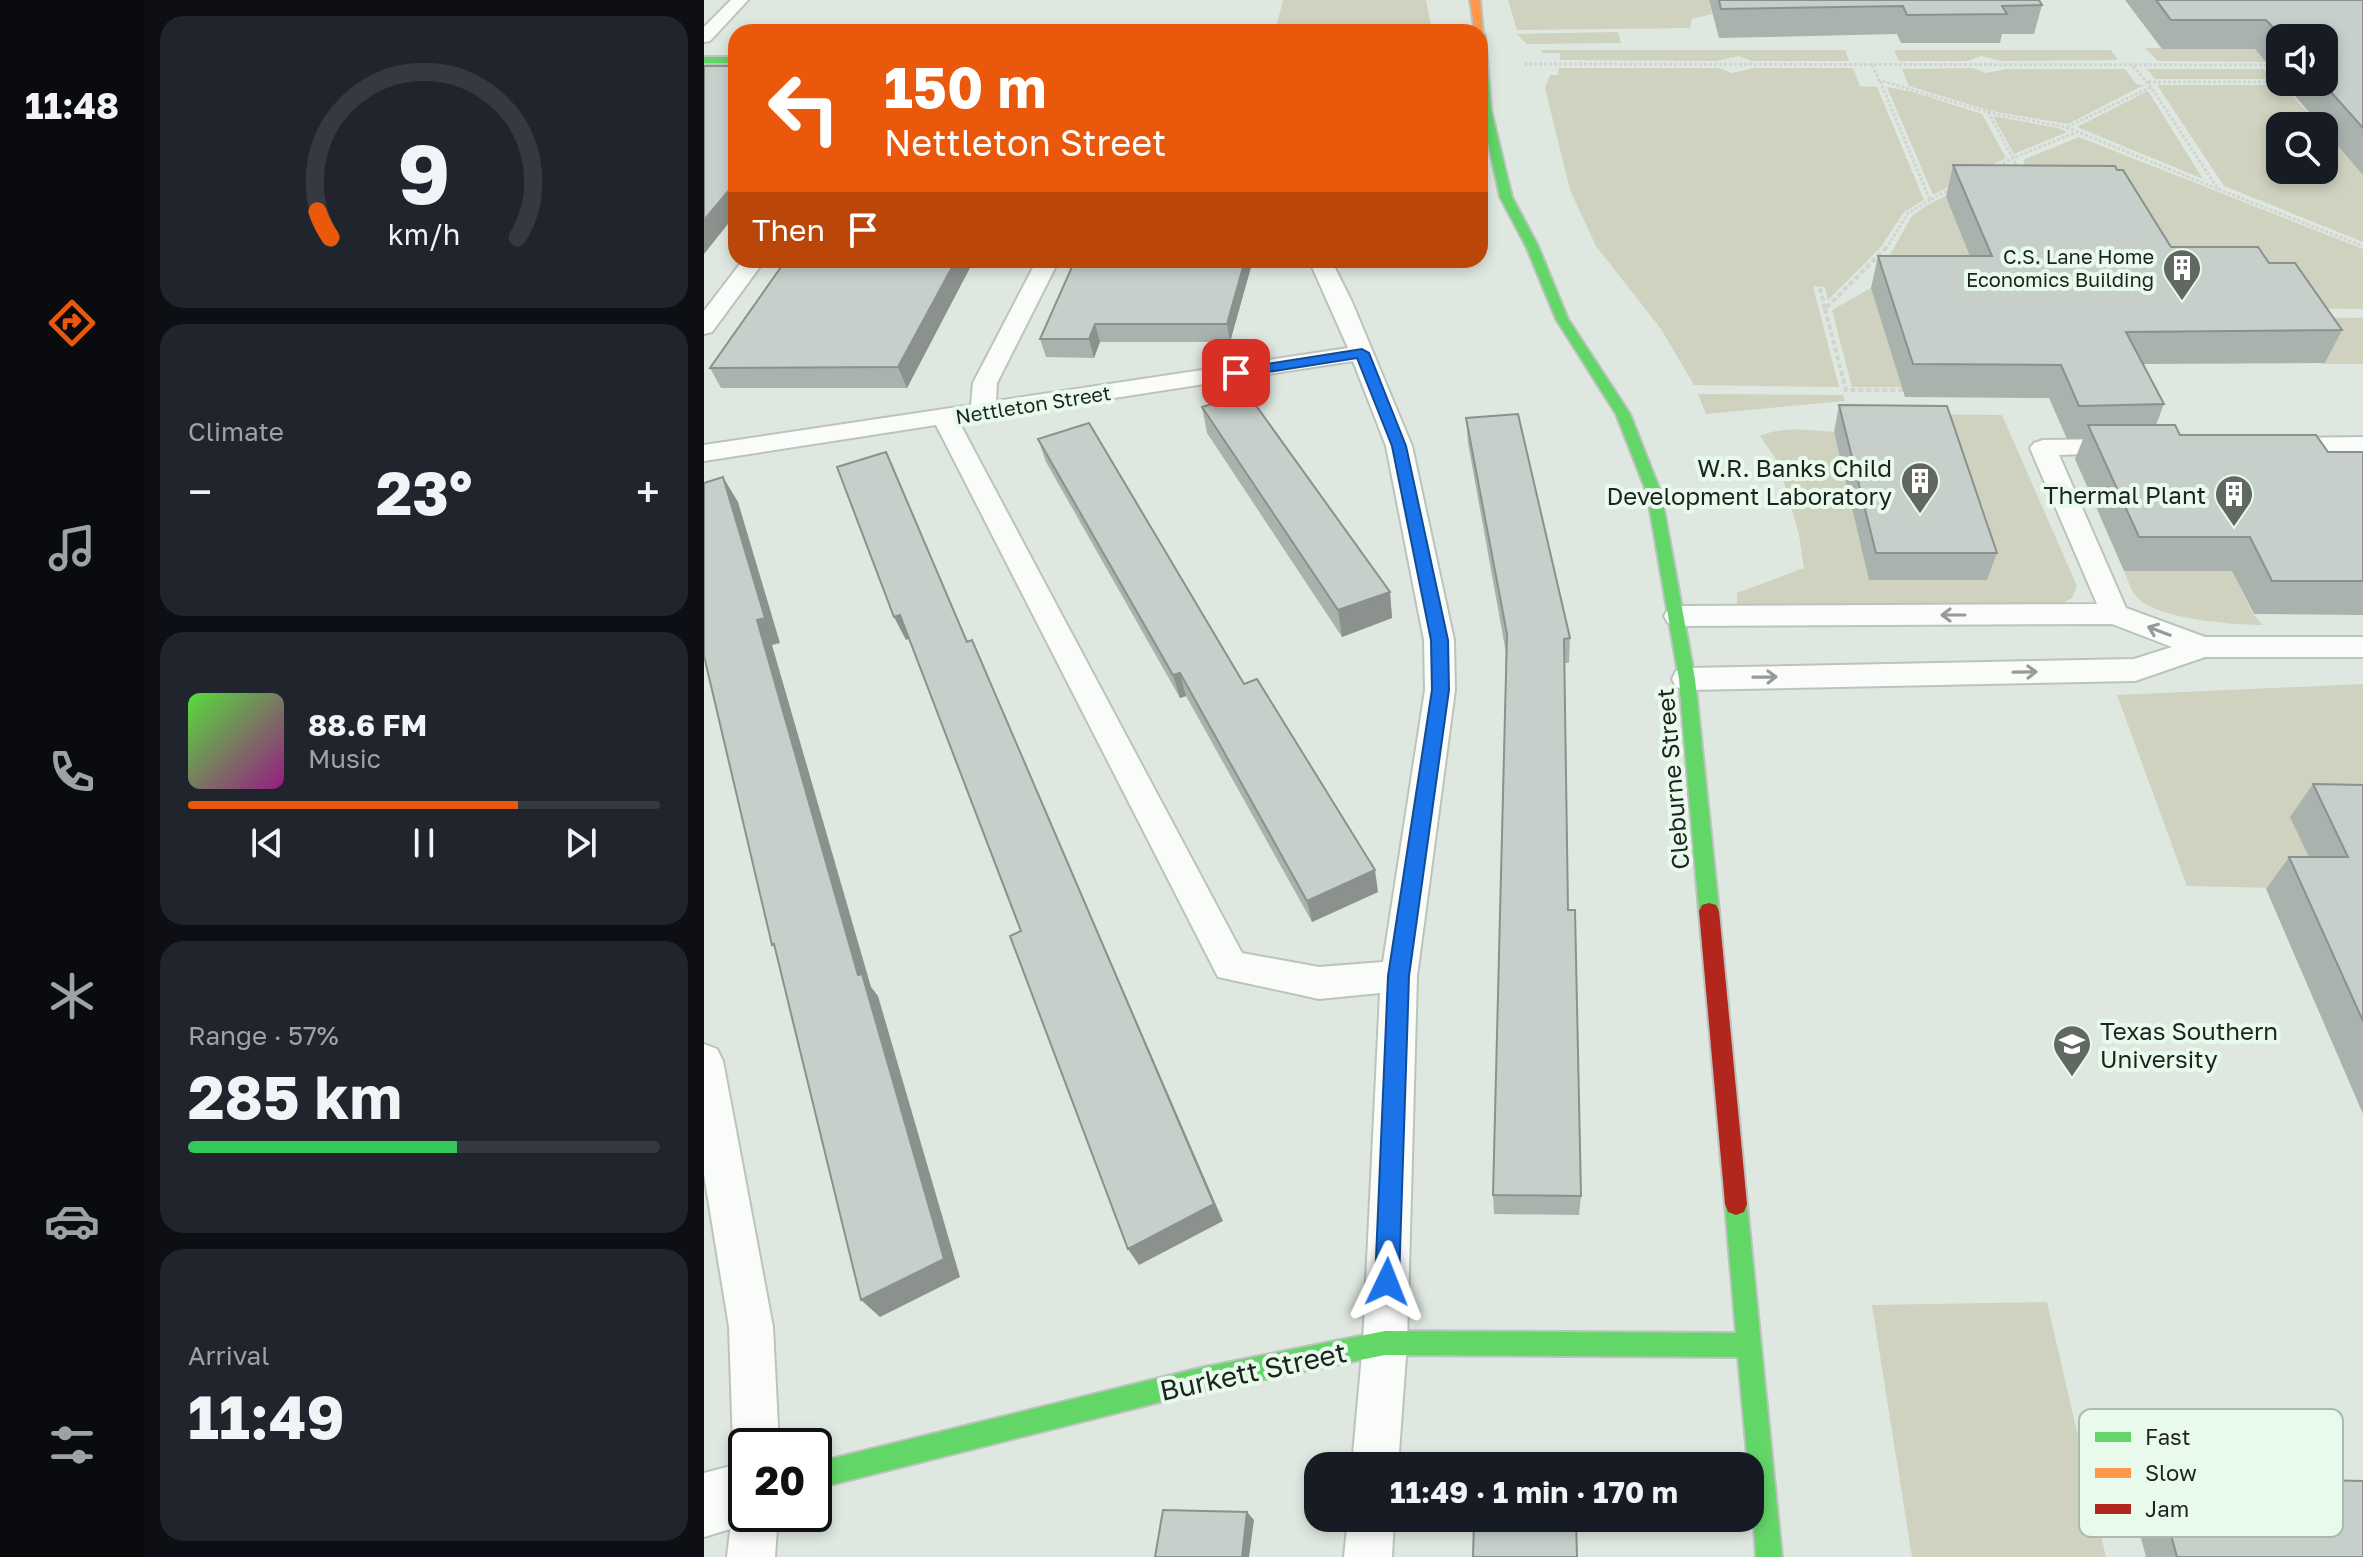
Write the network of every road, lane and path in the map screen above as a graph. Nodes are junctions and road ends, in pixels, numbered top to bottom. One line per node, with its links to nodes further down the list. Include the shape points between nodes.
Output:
1 (740, 0): 4 (lane)
2 (1475, 0): 3 (main road, Cleburne Street)
3 (1479, 24)
4 (704, 37)
5 (704, 60): 6 (main road)
6 (728, 60)
7 (1488, 64): 8 (path)
8 (1872, 65): 9 (path); 11 (path)
9 (2133, 65): 10 (path); 13 (path)
10 (2266, 65)
11 (1879, 80): 15 (path); 24 (path)
12 (2266, 81): 13 (path)
13 (2147, 82): 14 (path)
14 (2151, 87): 17 (path); 23 (path)
15 (1988, 112): 17 (path); 19 (path)
16 (1488, 119): 41 (main road, Cleburne Street, via 1506,197 1562,319 1623,414 1654,493)
17 (2066, 127): 18 (path)
18 (2078, 131): 19 (path); 23 (path)
19 (2013, 158): 20 (path); 21 (path)
20 (1989, 170)
21 (2019, 172)
22 (1964, 182): 24 (path)
23 (2218, 189): 25 (path)
24 (1930, 200): 30 (path, via 1908,213 1882,255)
25 (2363, 246)
26 (748, 268): 31 (lane)
27 (1044, 268): 34 (lane, via 985,383)
28 (1324, 268): 32 (lane)
29 (1820, 288): 30 (path)
30 (1825, 309): 33 (path, via 1846,390)
31 (704, 327)
32 (1362, 353): 34 (lane, Nettleton Street); 45 (lane, via 1399,446 1439,640 1440,690)
33 (1920, 390)
34 (983, 411): 35 (lane, Nettleton Street)
35 (944, 417): 39 (lane, Nettleton Street); 45 (lane, via 1231,966 1319,983)
36 (2363, 445): 37 (lane)
37 (2251, 446)
38 (2155, 447): 40 (lane, via 2043,448)
39 (704, 453)
40 (2115, 614): 41 (lane, one-way to 41); 42 (lane, one-way to 40)
41 (1678, 616): 44 (main road, Cleburne Street)
42 (2203, 647): 43 (lane); 44 (lane, one-way to 42, via 2135,670)
43 (2363, 647)
44 (1687, 679): 48 (main road, Cleburne Street)
45 (1399, 976): 47 (lane)
46 (704, 1061): 49 (lane, via 751,1327)
47 (1385, 1343): 48 (main road, Burkett Street); 50 (lane); 51 (main road, Burkett Street, via 1200,1380)
48 (1749, 1345): 58 (main road, Cleburne Street)
49 (755, 1428)
50 (1376, 1452)
51 (832, 1472)
52 (728, 1499): 53 (street)
53 (704, 1505)
54 (753, 1532): 56 (lane)
55 (1370, 1532): 57 (lane)
56 (751, 1557)
57 (1368, 1557)
58 (1769, 1557)

